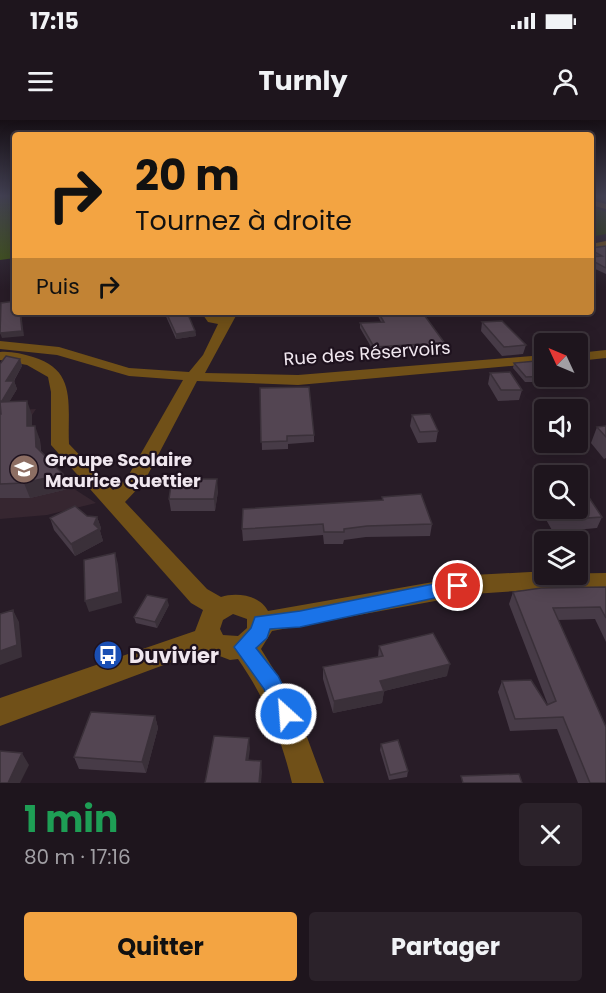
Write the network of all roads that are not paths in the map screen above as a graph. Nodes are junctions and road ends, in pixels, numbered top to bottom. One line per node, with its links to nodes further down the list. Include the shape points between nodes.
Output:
1 (209, 315): 2 (street, via 212,319)
2 (229, 316): 8 (street, via 204,369)
3 (0, 345): 8 (street, Rue des Réservoirs, via 59,351 129,372)
4 (606, 354): 6 (street)
5 (0, 356): 9 (street, via 17,356 49,370 57,379 60,445)
6 (588, 356)
7 (534, 360): 8 (street, Rue des Réservoirs, via 298,380)
8 (192, 377): 9 (street, via 134,482)
9 (113, 502): 11 (street, via 199,596)
10 (606, 582): 12 (street, via 565,580 458,586 300,619)
11 (219, 609): 12 (street, via 241,604 258,613); 13 (street, via 208,621)
12 (262, 622): 14 (street, via 260,632)
13 (209, 637): 14 (street, via 223,648); 15 (street)
14 (244, 647): 16 (street, via 271,683 294,730)
15 (0, 711)
16 (308, 783)

